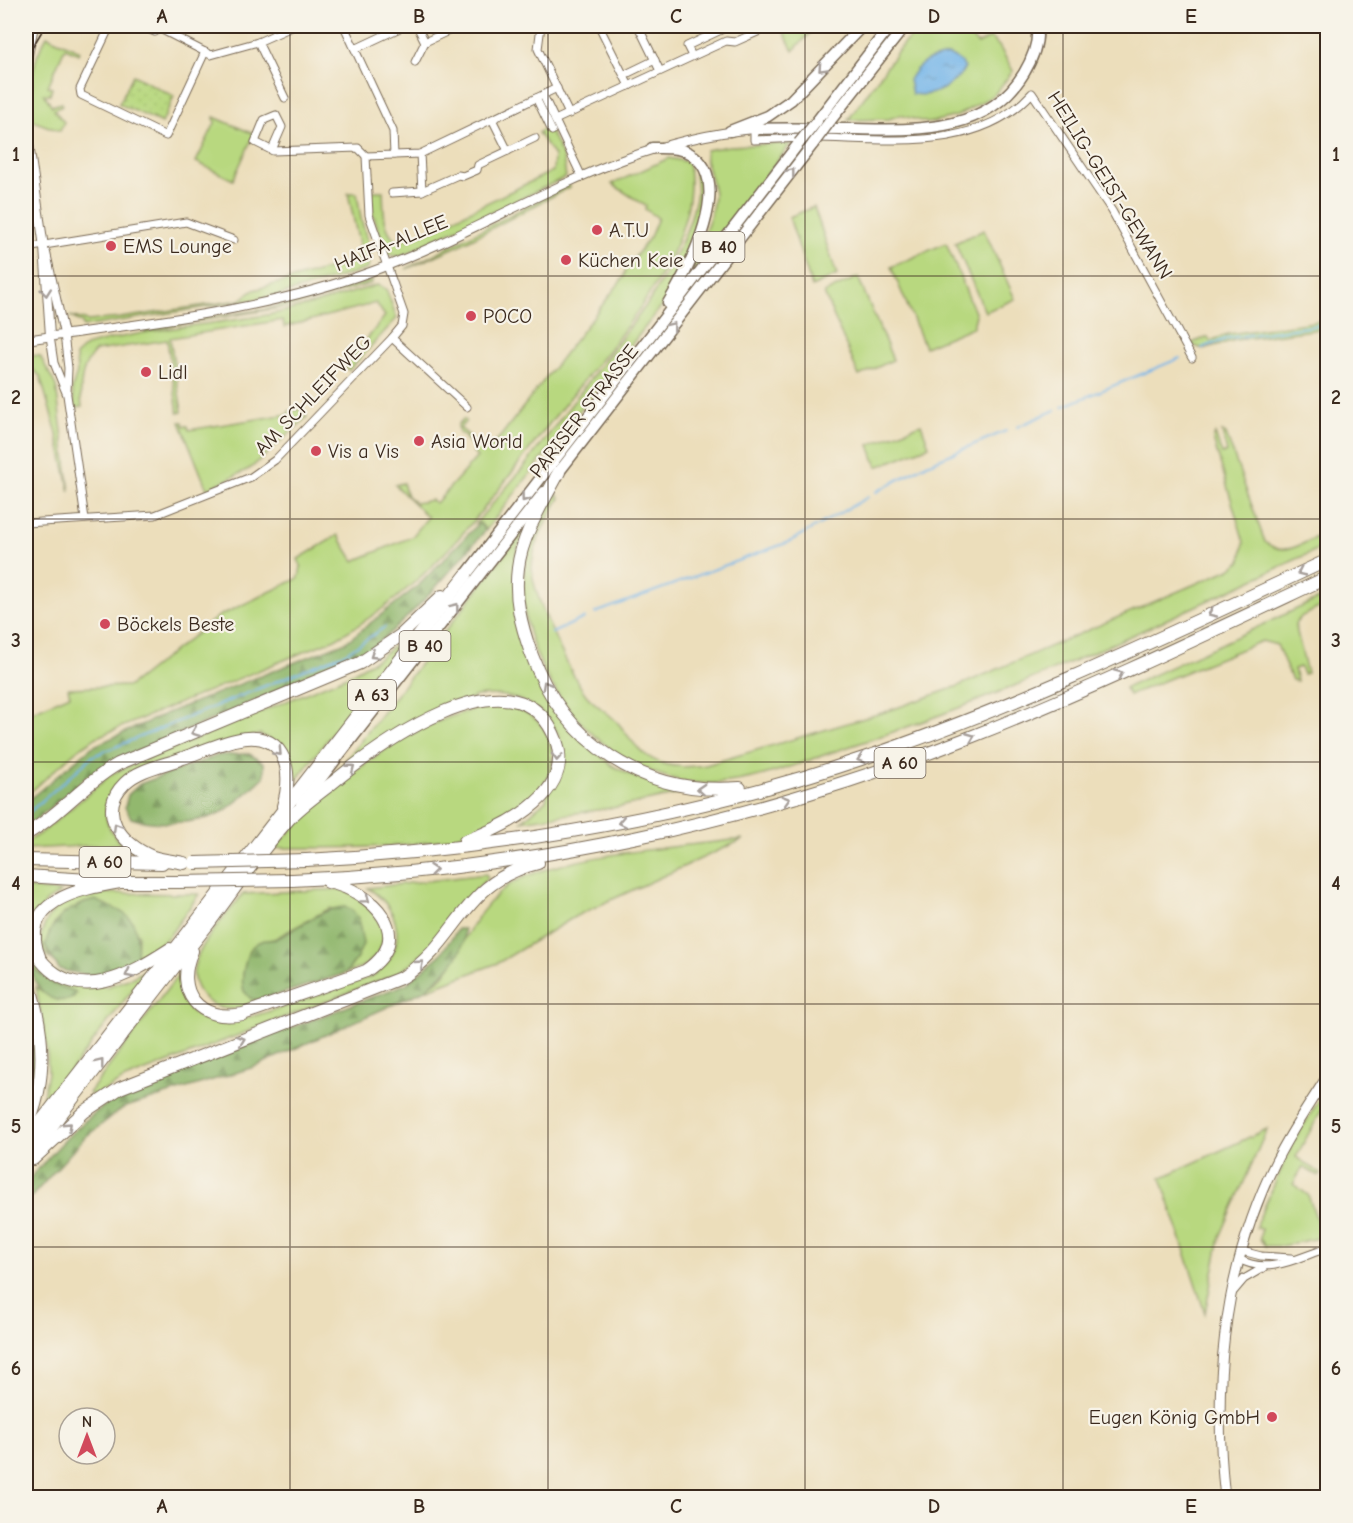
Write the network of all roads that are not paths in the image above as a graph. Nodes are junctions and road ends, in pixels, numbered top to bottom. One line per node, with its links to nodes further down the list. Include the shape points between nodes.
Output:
1 (34, 26): 28 (street)
2 (110, 26): 24 (street, via 80,89 81,95 166,136)
3 (141, 26): 18 (street, via 155,32)
4 (293, 26): 21 (street)
5 (344, 26): 23 (street)
6 (404, 26): 23 (street)
7 (417, 26): 22 (street)
8 (459, 26): 22 (street)
9 (544, 26): 33 (street, via 538,49)
10 (599, 26): 31 (street)
11 (638, 26): 26 (street)
12 (771, 26): 20 (street, via 735,42)
13 (862, 26): 41 (highway, one-way to 41, via 791,100 768,116)
14 (890, 26): 60 (highway, PARISER STRASSE / B 40, bridge)
15 (905, 26): 29 (highway, PARISER STRASSE / B 40)
16 (914, 26): 29 (highway)
17 (1037, 26): 40 (highway, via 1033,55 1016,84 987,109 964,121 927,130)
18 (160, 27): 24 (street)
19 (720, 28): 20 (street); 25 (street, via 687,46)
20 (726, 41): 25 (street)
21 (258, 42): 24 (street, via 211,55); 35 (street)
22 (425, 42): 27 (street)
23 (355, 50): 47 (street, via 393,131)
24 (205, 52)
25 (692, 56): 30 (street)
26 (655, 60): 30 (street); 31 (street)
27 (415, 62)
28 (26, 65)
29 (872, 68): 64 (highway, PARISER STRASSE / B 40, one-way to 29, bridge)
30 (660, 71): 32 (street)
31 (624, 75): 32 (street)
32 (629, 86): 36 (street)
33 (557, 88): 34 (street); 36 (street)
34 (539, 96): 37 (street); 39 (street)
35 (285, 98)
36 (569, 114): 39 (street)
37 (492, 119): 45 (street); 46 (street)
38 (26, 124): 53 (street)
39 (554, 126): 49 (street)
40 (754, 129): 41 (street, HAIFA-ALLEE); 61 (street, HEILIG-GEIST-GEWANN, via 754,140 936,138 995,122 1032,93 1112,211)
41 (730, 131): 43 (street, HAIFA-ALLEE)
42 (535, 138): 45 (street)
43 (652, 148): 49 (street, HAIFA-ALLEE); 60 (highway, via 682,150 694,156 708,173 711,193 682,278)
44 (272, 150): 44 (street, via 255,141 264,120 276,115 282,127); 48 (street, via 358,148)
45 (507, 151): 50 (street, via 470,173)
46 (420, 154): 47 (street); 50 (street)
47 (394, 155): 48 (street)
48 (366, 156): 55 (street, AM SCHLEIFWEG, via 369,215)
49 (581, 175): 55 (street, HAIFA-ALLEE)
50 (422, 191): 51 (street)
51 (392, 193)
52 (234, 240): 53 (street, via 186,222)
53 (44, 246): 54 (street); 56 (street); 57 (street, one-way to 57)
54 (26, 248)
55 (386, 266): 56 (street, HAIFA-ALLEE, via 267,302); 58 (street, AM SCHLEIFWEG, via 404,314 402,326)
56 (63, 334): 57 (street, HAIFA-ALLEE); 62 (street)
57 (50, 336): 59 (street, HAIFA-ALLEE); 62 (street, via 54,363)
58 (392, 338): 63 (street, AM SCHLEIFWEG); 65 (street, AM SCHLEIFWEG, via 264,469 154,515)
59 (26, 340)
60 (638, 352): 68 (highway, PARISER STRASSE / B 40, one-way to 68)
61 (1192, 358)
62 (67, 395): 65 (street)
63 (467, 407)
64 (559, 472): 70 (highway, one-way to 64, via 705,789 658,781 613,759 578,730 561,709 534,661 519,615 516,591 521,547); 71 (highway, PARISER STRASSE / B 40, one-way to 64)
65 (85, 519): 66 (street, AM SCHLEIFWEG)
66 (26, 523)
67 (1328, 560): 70 (highway, A 60, one-way to 70, via 982,714 866,757)
68 (466, 575): 71 (highway, A 63); 72 (highway, one-way to 72, via 401,635 360,663 118,764 93,779 60,810)
69 (1328, 577): 73 (highway, A 60, one-way to 69, via 790,799 956,743 1066,698)
70 (780, 783): 74 (highway, A 60, one-way to 74, via 615,823)
71 (285, 817): 74 (highway, one-way to 74, via 381,746 446,711 488,699 504,699 528,707 547,723 556,740 557,768 549,787 536,803 513,820); 76 (highway, one-way to 71, via 152,856 117,831 111,809 128,780 226,743 256,738 275,747 289,769); 80 (highway, A 63); 81 (highway, A 63)
72 (26, 834)
73 (613, 842): 78 (highway, A 60, one-way to 73, via 459,867); 87 (highway, one-way to 73, via 84,1112 120,1088 403,977 432,954 471,902 504,875)
74 (436, 850): 76 (highway, A 60, bridge, via 306,860)
75 (26, 860): 76 (highway, A 60)
76 (189, 863)
77 (26, 876): 79 (highway, A 60)
78 (312, 879): 79 (highway, A 60, bridge); 80 (highway, one-way to 80, via 349,888 383,915 387,946 379,961 366,971 243,1014 211,1015 199,1007 187,984 186,967)
79 (120, 882): 81 (highway, one-way to 79, via 109,982 73,981 46,966 37,952 35,933 45,911 68,893)
80 (200, 934): 86 (highway, A 63, one-way to 80)
81 (179, 944): 85 (highway, A 63)
82 (26, 975): 84 (highway, via 38,1023 42,1062 39,1096)
83 (1328, 1075): 89 (main road, via 1276,1161)
84 (26, 1129)
85 (26, 1141)
86 (26, 1159)
87 (26, 1166)
88 (1328, 1248): 90 (street)
89 (1241, 1255): 90 (street); 91 (street); 92 (main road)
90 (1302, 1256): 91 (street)
91 (1263, 1268): 92 (street, via 1245,1279)
92 (1230, 1297): 93 (main road, via 1220,1383)
93 (1226, 1497)

